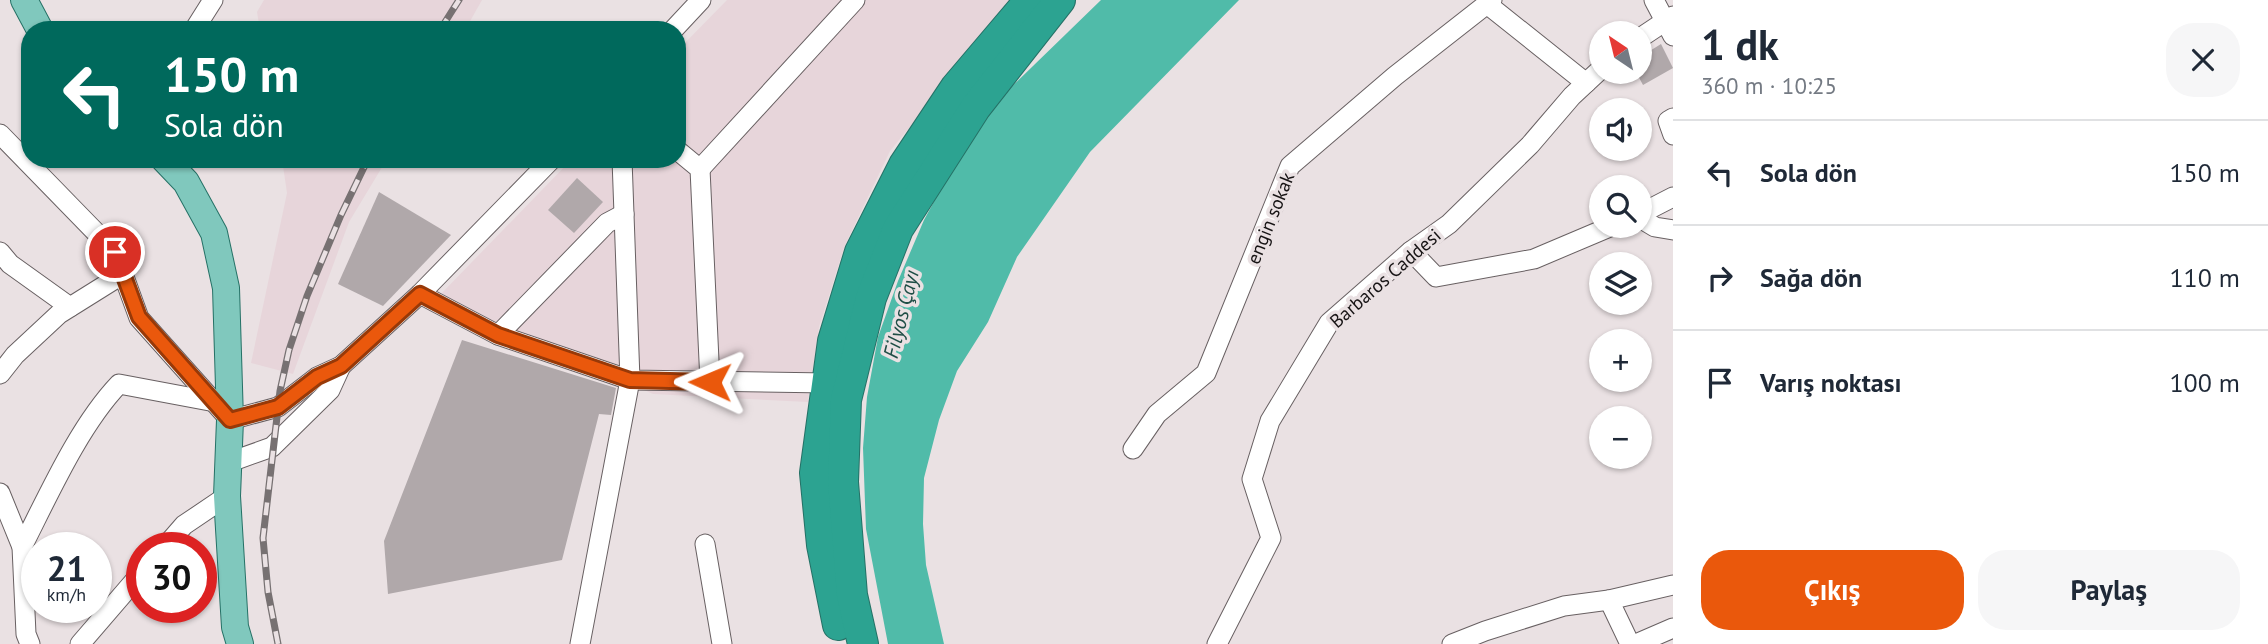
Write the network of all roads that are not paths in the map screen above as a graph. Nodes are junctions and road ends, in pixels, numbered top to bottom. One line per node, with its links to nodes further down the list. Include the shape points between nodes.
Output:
1 (23, 0): 9 (main road)
2 (213, 0): 10 (street)
3 (701, 0): 11 (street)
4 (855, 0): 25 (street)
5 (1030, 0): 42 (highway, via 956,87 904,165 860,252 833,341)
6 (1060, 0): 63 (highway, via 976,107 898,229 871,298 846,400 844,482 852,595)
7 (1654, 0): 12 (street)
8 (1490, 2): 15 (street); 44 (street, engin sokak, via 1290,166 1206,373 1157,414)
9 (35, 21)
10 (200, 21)
11 (681, 21)
12 (1671, 24): 13 (street)
13 (1652, 32)
14 (1589, 80): 15 (street, Barbaros Caddesi)
15 (1586, 83): 32 (street, Barbaros Caddesi, via 1449,224)
16 (1673, 118): 18 (street, via 1668,121)
17 (0, 134): 19 (street)
18 (1673, 135)
19 (21, 156)
20 (686, 158): 25 (street)
21 (33, 168): 34 (street, via 115,252)
22 (173, 168): 43 (main road, via 186,182 214,233 226,288)
23 (543, 168): 35 (street)
24 (622, 168): 28 (street)
25 (699, 169): 41 (street)
26 (1673, 197): 27 (street)
27 (1652, 209)
28 (624, 214): 37 (street, via 607,223); 40 (street)
29 (1652, 225): 30 (street)
30 (1673, 230)
31 (1589, 236): 32 (street, via 1534,259 1436,277)
32 (1411, 251): 64 (street, Barbaros Caddesi, via 1329,323 1270,421 1252,478 1271,538)
33 (0, 252): 36 (street)
34 (123, 274): 36 (street); 43 (street, via 139,317)
35 (420, 294): 37 (street); 38 (street)
36 (70, 307): 39 (street)
37 (498, 335): 40 (street)
38 (341, 366): 43 (street, via 317,377 278,407); 45 (street, via 330,390 272,447)
39 (0, 374)
40 (630, 380): 41 (street); 60 (street)
41 (710, 382): 42 (street)
42 (828, 383): 62 (highway, via 815,473 822,545)
43 (223, 411): 45 (main road); 48 (street, via 119,384 63,464)
44 (1132, 449)
45 (230, 462): 47 (main road)
46 (0, 493): 51 (street)
47 (227, 496): 49 (street); 59 (main road)
48 (29, 532)
49 (178, 532)
50 (705, 544): 61 (street)
51 (21, 545)
52 (1673, 584): 54 (street)
53 (126, 591): 58 (street)
54 (1609, 600): 65 (street, via 1564,606); 66 (street)
55 (25, 623): 57 (street)
56 (1673, 628): 67 (street)
57 (30, 644)
58 (80, 644)
59 (240, 644)
60 (580, 644)
61 (722, 644)
62 (842, 644)
63 (863, 644)
64 (1217, 644)
65 (1452, 644)
66 (1630, 644)
67 (1636, 644)

